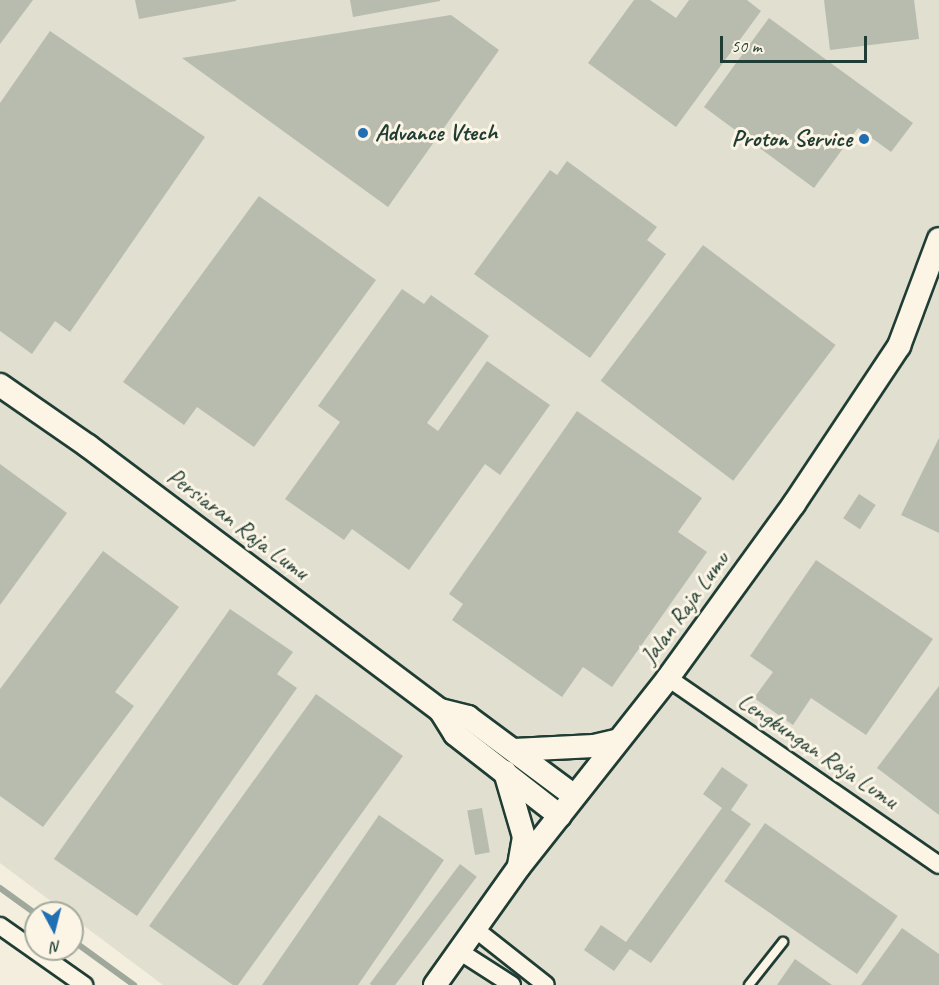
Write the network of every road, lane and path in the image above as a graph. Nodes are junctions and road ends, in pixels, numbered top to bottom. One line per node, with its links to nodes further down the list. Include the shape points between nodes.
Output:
1 (939, 239): 3 (street, Jalan Raja Lumu, via 899,346 794,504)
2 (0, 385): 4 (street, Persiaran Raja Lumu)
3 (668, 678): 5 (street, Jalan Raja Lumu); 10 (street, Lengkungan Raja Lumu)
4 (440, 710): 6 (street, Persiaran Raja Lumu, via 468,717); 7 (street, Persiaran Raja Lumu, via 455,734)
5 (615, 741): 6 (street, via 571,748); 8 (street, Jalan Raja Lumu)
6 (514, 750): 8 (street, Persiaran Raja Lumu)
7 (505, 772): 9 (street, Persiaran Raja Lumu); 11 (street, via 524,837)
8 (573, 795): 9 (street, Jalan Raja Lumu)
9 (560, 816): 11 (street, Jalan Raja Lumu)
10 (939, 866)
11 (519, 867): 13 (street, Jalan Raja Lumu)
12 (0, 926): 16 (street)
13 (475, 929): 15 (street, Jalan Raja Lumu); 19 (street)
14 (783, 942): 20 (lane)
15 (459, 951): 17 (street, Jalan Raja Lumu); 18 (street)
16 (84, 985)
17 (435, 985)
18 (512, 985)
19 (546, 985)
20 (749, 985)

